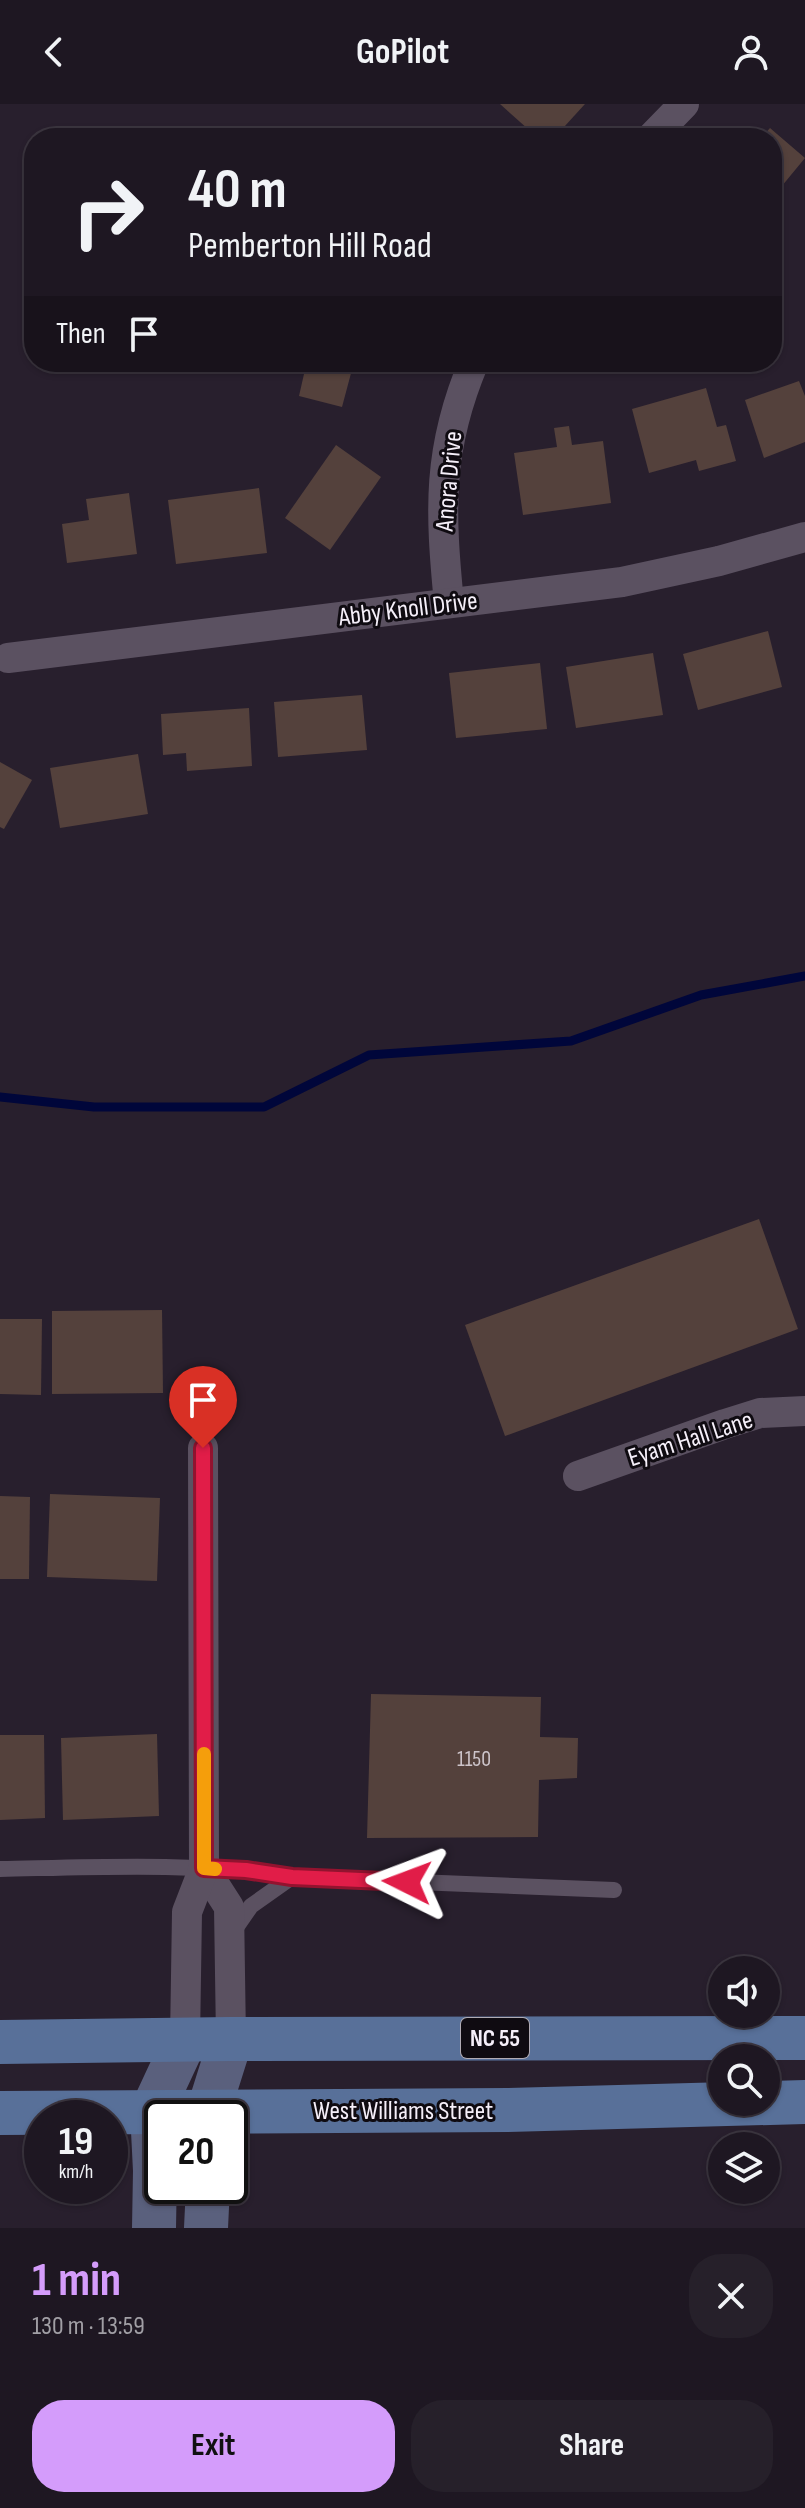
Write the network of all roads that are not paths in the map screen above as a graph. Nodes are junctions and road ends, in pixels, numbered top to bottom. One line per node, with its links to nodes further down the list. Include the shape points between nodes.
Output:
1 (684, 104): 2 (street)
2 (661, 128)
3 (470, 372): 5 (street, Anora Drive, via 449,437 444,480)
4 (805, 537): 5 (street, Abby Knoll Drive, via 622,582)
5 (449, 603): 6 (street, Abby Knoll Drive)
6 (8, 658)
7 (805, 1411): 9 (street, Eyam Hall Lane, via 760,1413)
8 (203, 1448): 10 (street)
9 (578, 1476)
10 (204, 1868): 11 (lane); 12 (lane); 14 (street, via 229,1907); 17 (street, via 187,1912)
11 (0, 1869)
12 (292, 1877): 13 (lane); 14 (lane, via 251,1906)
13 (614, 1890)
14 (230, 1937): 16 (street)
15 (805, 2038): 16 (main road, NC 55)
16 (231, 2039): 17 (main road, NC 55); 20 (street)
17 (185, 2040): 18 (main road, NC 55); 19 (street)
18 (0, 2042)
19 (157, 2100)
20 (213, 2100)
21 (805, 2102): 24 (main road, West Williams Street)
22 (144, 2111): 23 (main road, West Williams Street)
23 (0, 2113)
24 (248, 2114)
25 (154, 2204): 27 (street)
26 (207, 2204): 28 (street)
27 (154, 2228)
28 (206, 2228)

